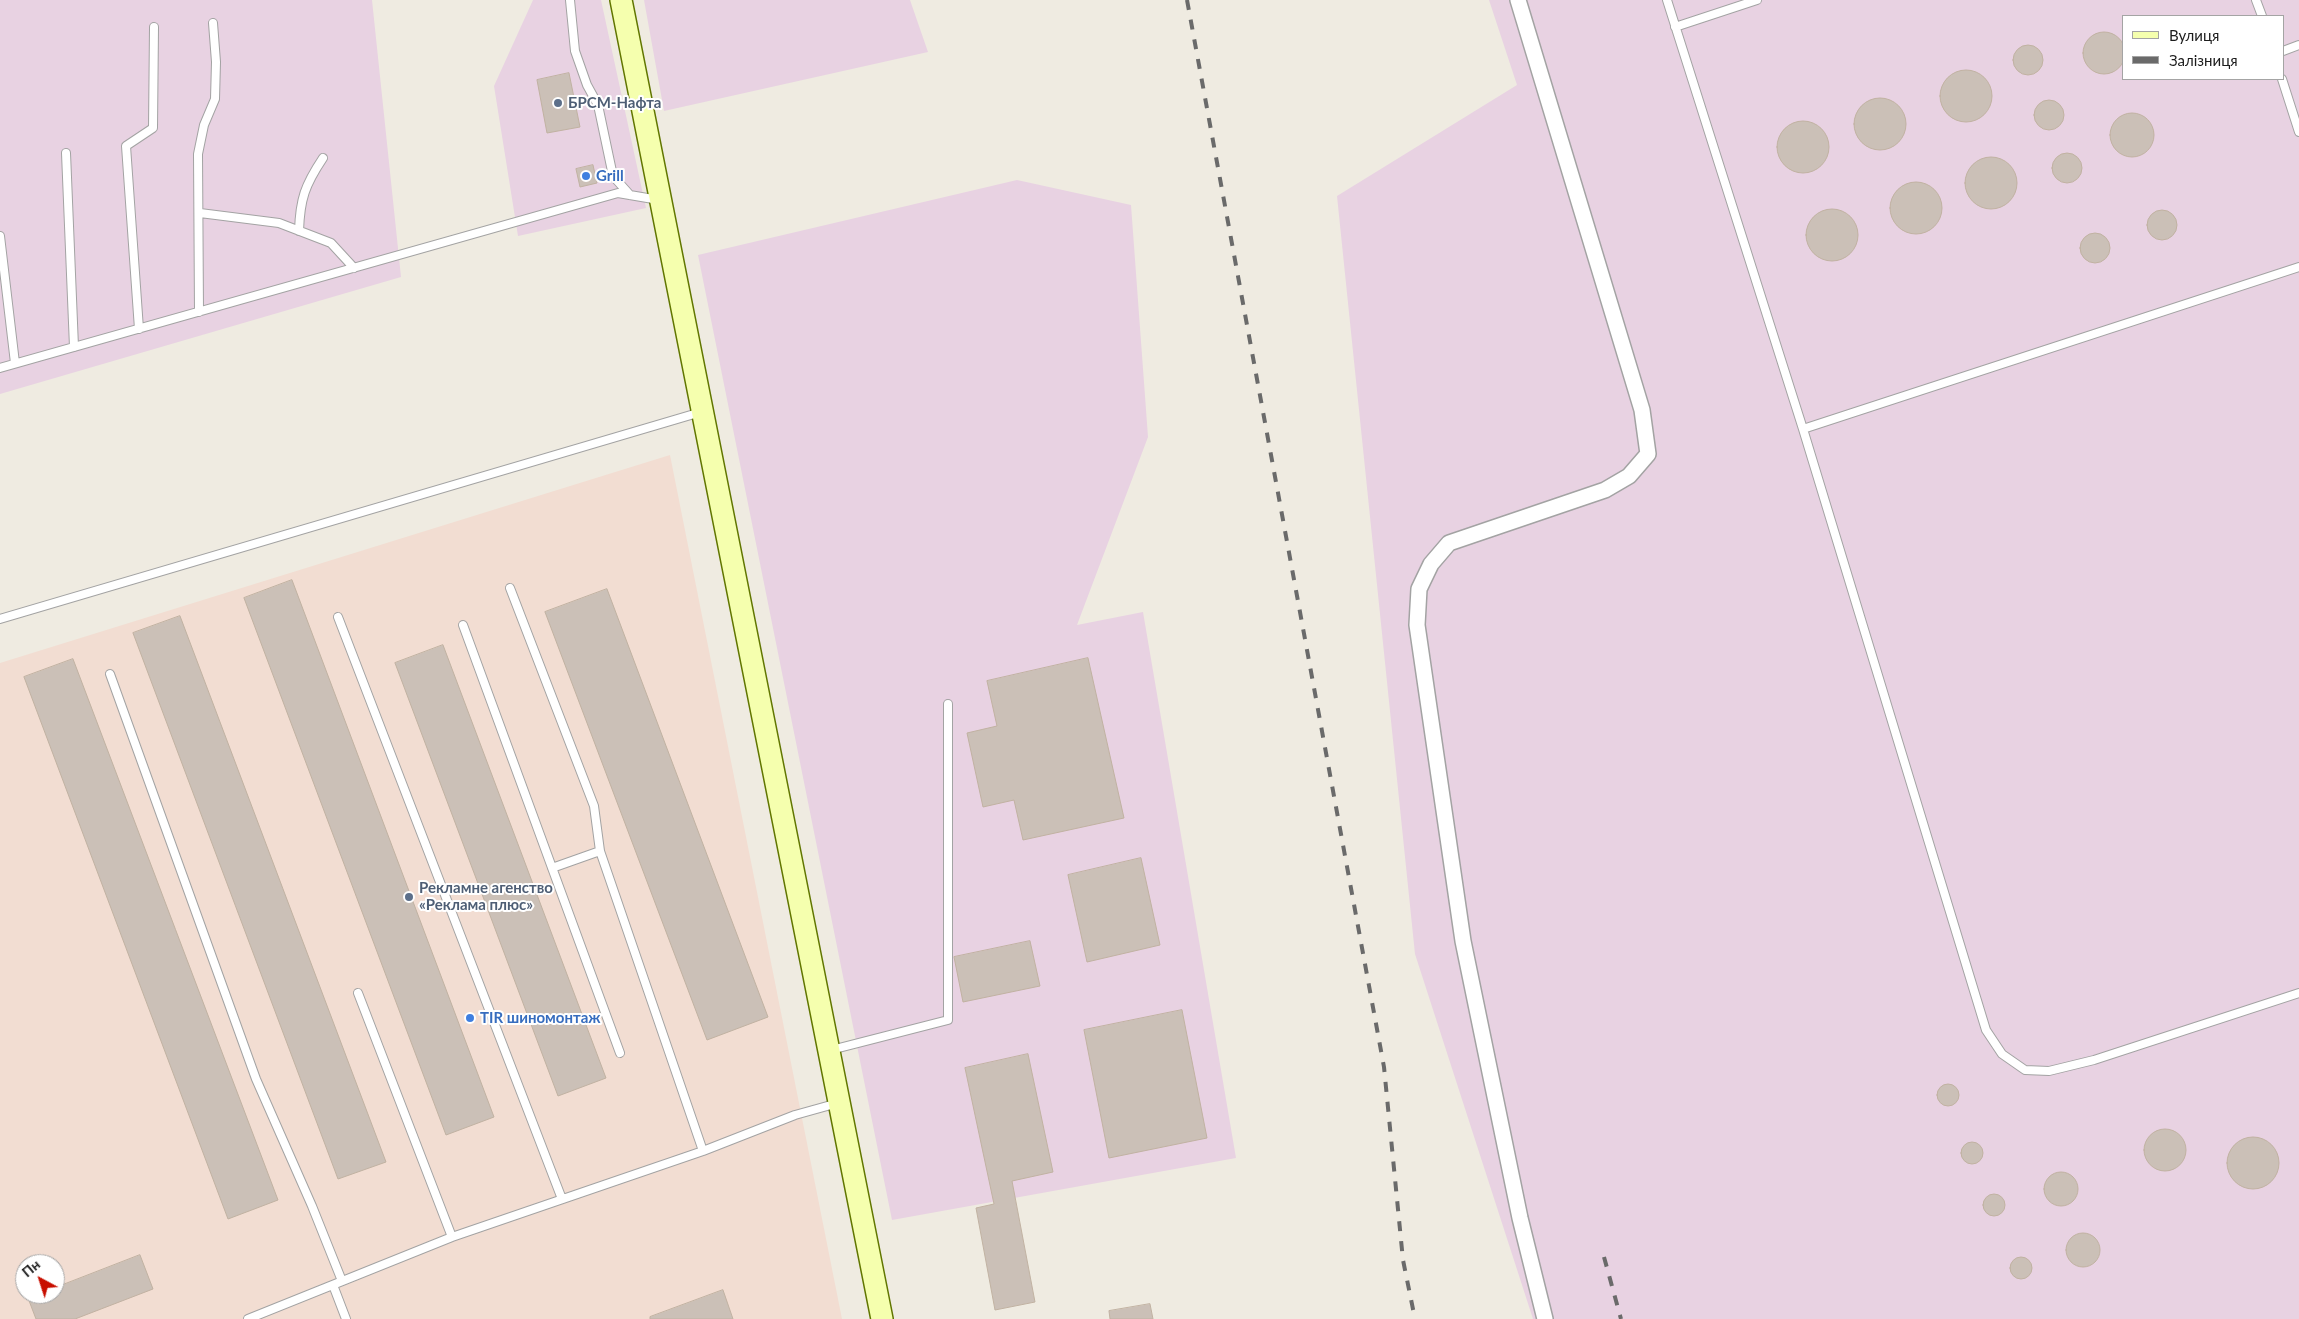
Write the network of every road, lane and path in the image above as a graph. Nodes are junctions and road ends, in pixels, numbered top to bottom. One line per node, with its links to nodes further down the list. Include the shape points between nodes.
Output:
1 (570, 0): 17 (lane, via 576,51 587,85 598,105 613,176)
2 (621, 0): 18 (main road)
3 (1518, 0): 52 (street, via 1642,410 1648,454 1629,476 1605,490 1449,544 1431,564 1419,589 1416,624 1463,941 1520,1218)
4 (1667, 0): 9 (lane)
5 (1757, 0): 9 (lane)
6 (2256, 0): 7 (lane)
7 (2262, 15)
8 (213, 23): 19 (lane, via 214,99 204,124 198,154)
9 (1675, 26): 30 (lane)
10 (154, 27): 25 (lane, via 152,128 126,146)
11 (2299, 45): 12 (lane)
12 (2284, 51)
13 (2282, 80): 14 (lane)
14 (2299, 132)
15 (66, 154): 26 (lane)
16 (323, 158): 20 (lane, via 307,182 300,203)
17 (630, 195): 18 (lane); 23 (lane, via 618,193)
18 (659, 200): 29 (main road)
19 (200, 212): 20 (lane, via 279,223); 24 (lane)
20 (300, 231): 23 (lane, via 331,243)
21 (0, 236): 27 (lane)
22 (2299, 267): 30 (lane)
23 (354, 268): 24 (lane)
24 (199, 312): 25 (lane)
25 (139, 329): 26 (lane)
26 (74, 347): 27 (lane)
27 (15, 363): 28 (lane)
28 (0, 368)
29 (701, 412): 33 (lane); 41 (main road)
30 (1803, 429): 40 (lane, via 1986,1030 2002,1054 2025,1070 2049,1071 2094,1060)
31 (510, 588): 37 (lane, via 594,806)
32 (338, 617): 45 (lane)
33 (0, 620)
34 (463, 625): 38 (lane)
35 (110, 674): 47 (lane, via 256,1080)
36 (948, 704): 41 (lane, via 948,1020)
37 (600, 851): 38 (lane); 44 (lane)
38 (552, 868): 42 (lane)
39 (358, 993): 46 (lane)
40 (2299, 994)
41 (829, 1050): 43 (main road)
42 (620, 1053)
43 (839, 1102): 44 (lane, via 795,1114); 51 (main road)
44 (703, 1151): 45 (lane)
45 (562, 1199): 46 (lane)
46 (452, 1237): 47 (lane)
47 (342, 1281): 48 (lane)
48 (333, 1285): 49 (lane); 50 (lane)
49 (248, 1319)
50 (346, 1319)
51 (882, 1319)
52 (1545, 1319)

